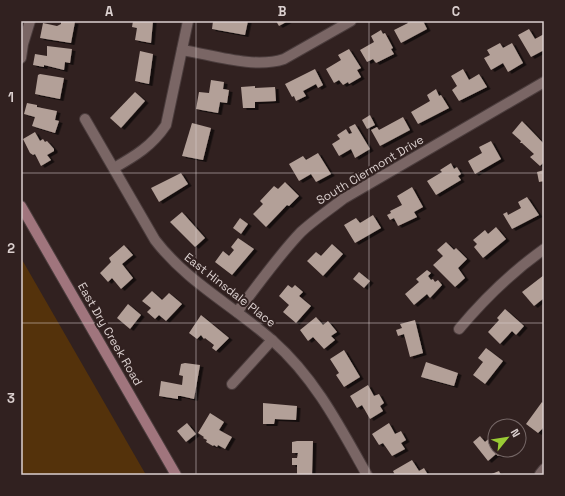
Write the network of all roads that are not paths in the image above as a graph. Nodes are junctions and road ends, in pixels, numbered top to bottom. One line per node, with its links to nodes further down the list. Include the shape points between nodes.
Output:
1 (30, 21): 5 (street)
2 (188, 21): 4 (street)
3 (351, 21): 4 (street, via 284,59 274,62 257,63)
4 (182, 50): 8 (street, via 166,125 149,147)
5 (21, 58)
6 (542, 87): 11 (street, South Clermont Drive, via 343,199 320,216 289,247)
7 (86, 119): 8 (street, East Hinsdale Place)
8 (114, 168): 11 (street, East Hinsdale Place, via 165,253 191,278)
9 (21, 206): 15 (main road, East Dry Creek Road)
10 (544, 249): 12 (street, via 506,279)
11 (237, 312): 13 (street, East Hinsdale Place)
12 (459, 329)
13 (272, 340): 14 (street); 16 (street, East Hinsdale Place, via 316,389)
14 (232, 384)
15 (176, 475)
16 (366, 475)

